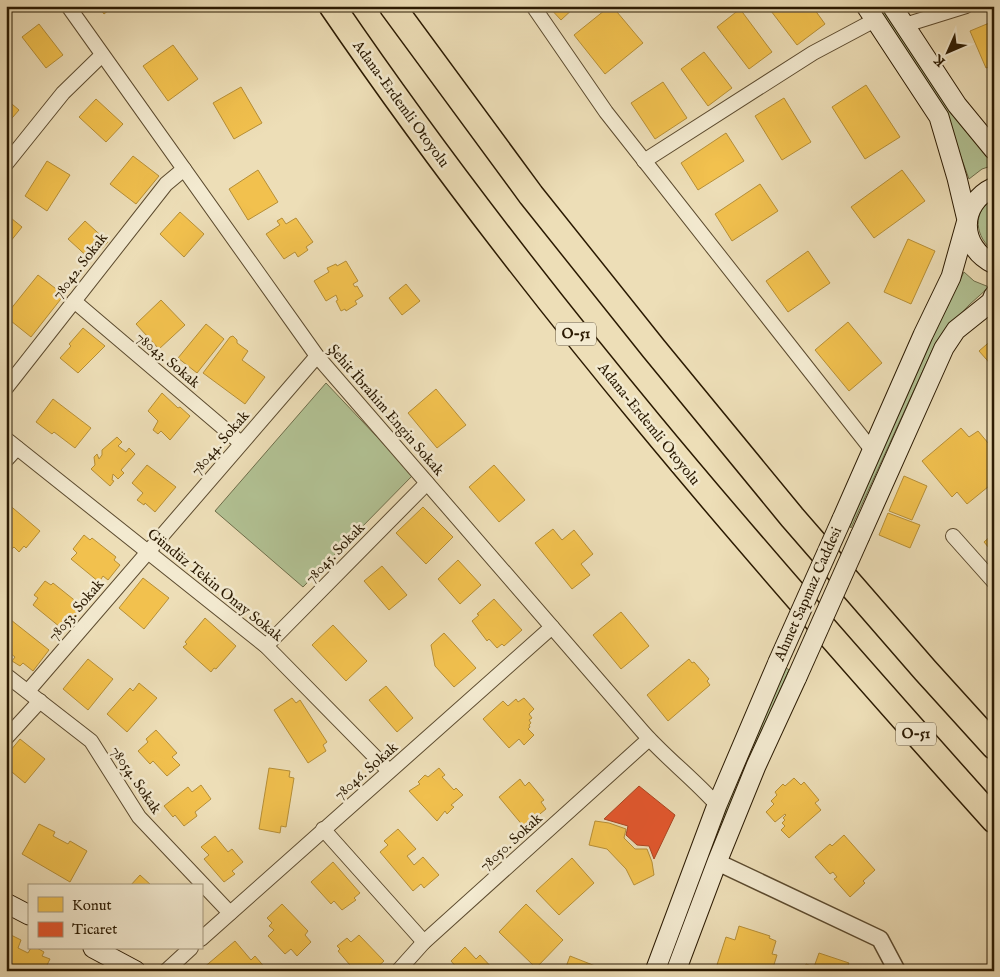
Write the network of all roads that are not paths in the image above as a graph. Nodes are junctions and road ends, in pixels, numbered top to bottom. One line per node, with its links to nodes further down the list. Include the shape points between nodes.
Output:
1 (68, 6): 9 (street, Şehit İbrahim Engin Sokak)
2 (332, 6): 39 (highway, Adana-Erdemli Otoyolu / O-51, via 463,190 678,460 838,647)
3 (392, 6): 36 (highway, via 532,195 654,349 792,517)
4 (534, 6): 11 (street, via 606,112)
5 (892, 6): 8 (main road)
6 (966, 6): 8 (street)
7 (870, 13): 11 (street); 15 (main road, via 939,117)
8 (904, 25): 10 (main road, via 957,105)
9 (102, 55): 12 (street, via 63,93); 13 (street, Şehit İbrahim Engin Sokak)
10 (994, 150)
11 (644, 160): 23 (street)
12 (6, 164)
13 (184, 169): 18 (street, 78042. Sokak, via 166,184); 19 (street, Şehit İbrahim Engin Sokak)
14 (994, 187): 15 (main road, Ahmet Sapmaz Caddesi, via 980,195)
15 (968, 220): 16 (main road, via 974,247 985,260); 23 (main road, Ahmet Sapmaz Caddesi, via 951,277)
16 (994, 264)
17 (994, 295): 41 (main road, Ahmet Sapmaz Caddesi, bridge, via 956,330 944,348 756,766)
18 (74, 301): 20 (street, 78042. Sokak); 22 (street, 78043. Sokak)
19 (317, 356): 22 (street, 78044. Sokak); 25 (street, Şehit İbrahim Engin Sokak)
20 (6, 388)
21 (11, 443): 24 (street); 27 (street, Gündüz Tekin Onay Sokak)
22 (241, 443): 27 (street, 78044. Sokak)
23 (872, 450): 38 (main road, Ahmet Sapmaz Caddesi, bridge)
24 (6, 460)
25 (427, 482): 29 (street, Şehit İbrahim Engin Sokak); 30 (street, 78045. Sokak)
26 (953, 536): 28 (street)
27 (148, 552): 30 (street, Gündüz Tekin Onay Sokak); 32 (street, 78053. Sokak)
28 (994, 582)
29 (552, 628): 35 (street, Şehit İbrahim Engin Sokak); 37 (street, 78046. Sokak)
30 (266, 646): 37 (street, Gündüz Tekin Onay Sokak)
31 (6, 675): 32 (street, 78054. Sokak)
32 (28, 691): 33 (street, 78054. Sokak)
33 (40, 701): 34 (street); 43 (street, 78054. Sokak, via 90,740 139,817)
34 (6, 738)
35 (649, 739): 38 (street, Şehit İbrahim Engin Sokak); 46 (street, 78050. Sokak)
36 (994, 746)
37 (390, 771): 40 (street, 78046. Sokak)
38 (717, 805): 52 (main road, Ahmet Sapmaz Caddesi)
39 (994, 820)
40 (324, 830): 43 (street, 78046. Sokak); 46 (street)
41 (717, 862): 53 (main road, Ahmet Sapmaz Caddesi); 54 (street, via 880,939)
42 (6, 903): 44 (main road)
43 (230, 913): 45 (street, 78046. Sokak)
44 (28, 914)
45 (202, 938)
46 (424, 942): 51 (street, 78050. Sokak)
47 (97, 950): 49 (main road)
48 (189, 950): 50 (street)
49 (136, 971)
50 (166, 971)
51 (398, 971)
52 (655, 971)
53 (676, 971)
54 (897, 971)

